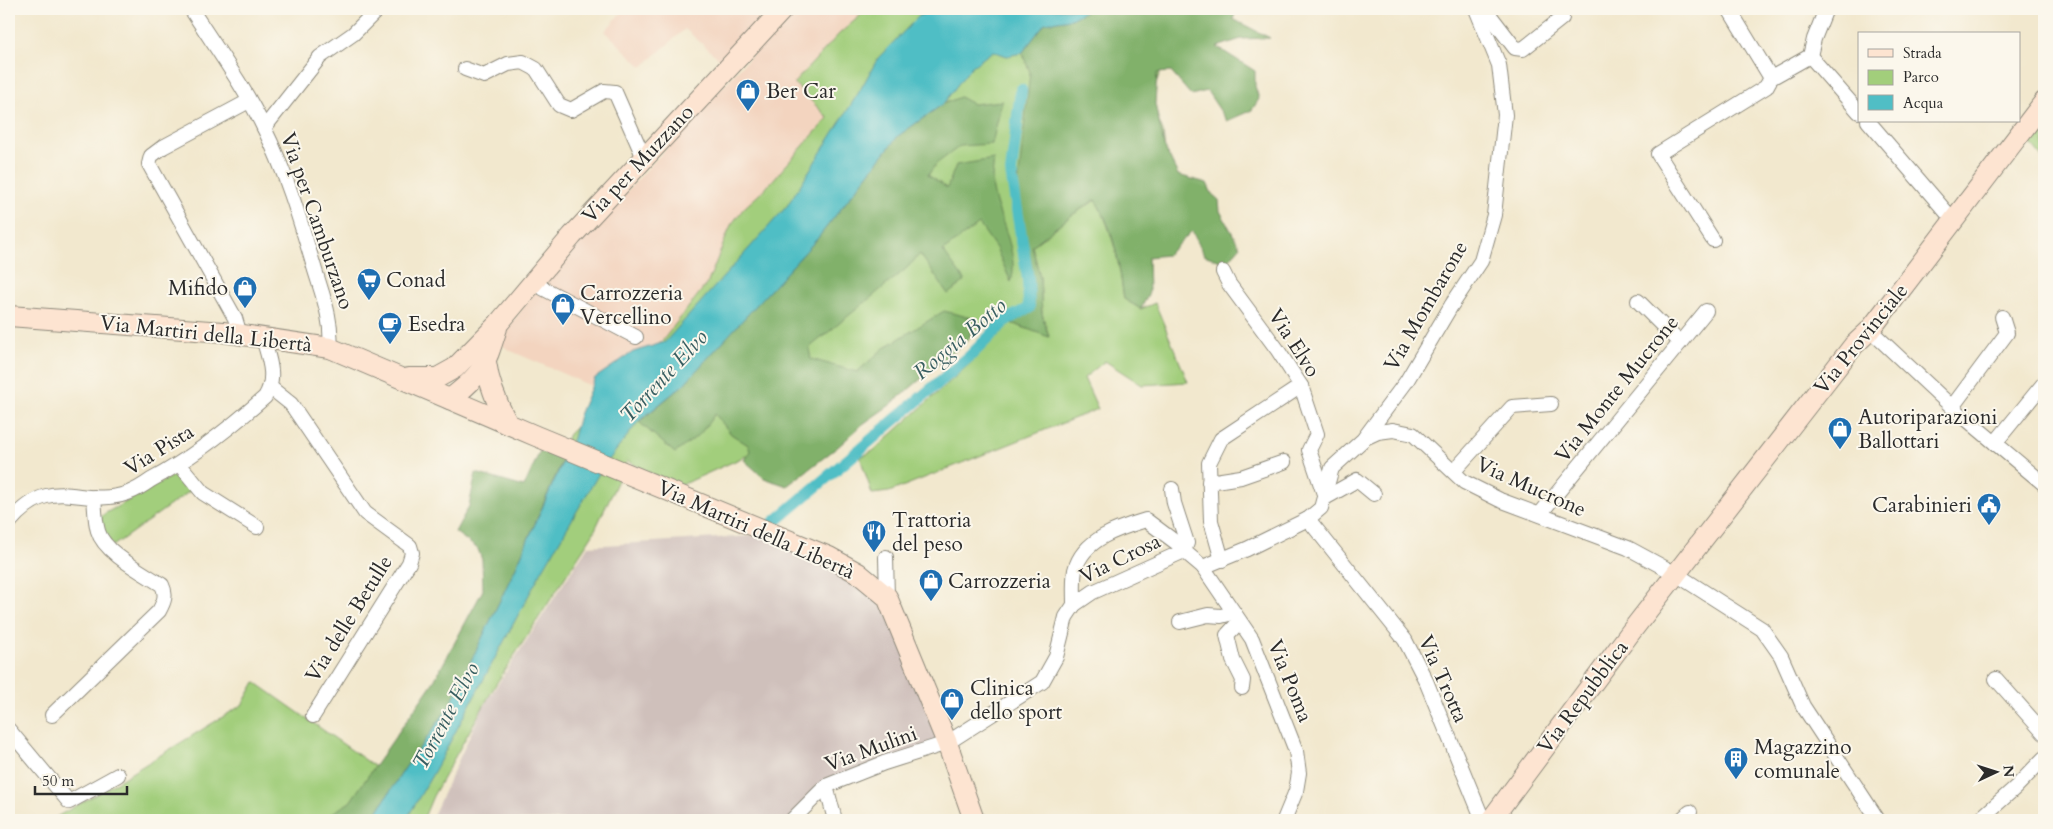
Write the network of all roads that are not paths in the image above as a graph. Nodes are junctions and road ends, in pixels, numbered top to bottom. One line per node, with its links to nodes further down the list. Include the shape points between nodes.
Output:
1 (191, 9): 12 (street, Via per Camburzano)
2 (378, 9): 16 (street, via 353,34 320,57)
3 (782, 9): 17 (street, Via per Muzzano)
4 (1476, 9): 43 (street, Via Mombarone, via 1499,65 1505,115 1494,215 1481,261 1406,382)
5 (1485, 9): 8 (street, via 1515,48 1523,49)
6 (1729, 9): 11 (street)
7 (1826, 9): 9 (street)
8 (1562, 18)
9 (1810, 56): 11 (street); 14 (street)
10 (465, 69): 17 (street, via 484,76 508,64 523,62 536,69 559,105 571,110 604,91 615,92)
11 (1772, 78): 19 (street, via 1766,87 1658,154)
12 (249, 101): 16 (street, Via per Camburzano); 28 (street, via 163,147 148,164 235,318)
13 (2044, 102): 18 (street, Via Provinciale)
14 (1858, 111)
15 (1869, 122): 18 (street)
16 (264, 128): 32 (street, Via per Camburzano, via 283,171 331,324)
17 (644, 158): 21 (street, Via per Muzzano)
18 (1954, 221): 27 (street, Via Provinciale)
19 (1713, 240)
20 (1223, 272): 37 (street, Via Elvo)
21 (533, 283): 26 (street, Via per Muzzano); 29 (street)
22 (1638, 300): 31 (street)
23 (1706, 312): 31 (street, Via Monte Mucrone)
24 (9, 316): 28 (street, Via Martiri della Libertà)
25 (2002, 317): 41 (street, via 2007,333)
26 (498, 324): 33 (street, Via per Muzzano); 34 (street, Via per Muzzano)
27 (1870, 330): 41 (street); 62 (street, Via Provinciale, via 1854,345)
28 (240, 335): 30 (street, Via Martiri della Libertà)
29 (636, 337)
30 (263, 338): 32 (street, Via Martiri della Libertà); 38 (street, via 270,365)
31 (1680, 344): 54 (street, Via Monte Mucrone)
32 (330, 348): 35 (street, Via Martiri della Libertà)
33 (486, 362): 39 (street, Via per Muzzano, via 476,379); 42 (street, Via per Muzzano, via 496,403)
34 (455, 368): 35 (street, Via per Muzzano, via 437,378); 39 (street)
35 (405, 379): 39 (street, Via Martiri della Libertà)
36 (2044, 383): 44 (street)
37 (1301, 386): 48 (street, via 1221,439 1210,464); 53 (street, Via Elvo, via 1317,434 1309,450)
38 (271, 388): 46 (street, Via Pista, via 252,409); 70 (street, Via delle Betulle, via 292,404 365,513 410,546 412,553 409,563)
39 (450, 399): 42 (street, Via Martiri della Libertà)
40 (1551, 404): 47 (street, via 1512,407)
41 (1952, 407): 44 (street)
42 (508, 424): 63 (street, Via Martiri della Libertà, via 829,557 858,573)
43 (1364, 438): 47 (street, Via Mucrone, via 1393,430 1412,434); 53 (street, Via Mucrone, via 1332,468)
44 (1995, 443): 49 (street)
45 (1284, 462): 48 (street, via 1241,477)
46 (180, 465): 52 (street, Via Pista, via 129,493); 57 (street, via 203,493)
47 (1454, 470): 54 (street, Via Mucrone, via 1464,482 1493,497)
48 (1209, 482): 60 (street, via 1210,521)
49 (2044, 484)
50 (1172, 489): 58 (street, via 1187,543)
51 (1374, 494): 53 (street, via 1357,480)
52 (94, 497): 56 (street, Via Pista, via 64,493 38,498); 69 (street, via 102,541 166,591 160,611)
53 (1325, 498): 55 (street, via 1321,508)
54 (1540, 514): 62 (street, Via Mucrone, via 1628,548)
55 (1308, 519): 60 (street); 81 (street, Via Trotta, via 1406,640 1426,680)
56 (9, 523)
57 (257, 527)
58 (1184, 551): 61 (street, Via Crosa); 64 (street, Via Crosa, via 1093,592); 64 (street, Via Crosa, via 1146,520 1117,528 1082,554 1075,570)
59 (886, 557): 63 (street)
60 (1222, 560): 61 (street)
61 (1203, 567): 65 (street, Via Poma)
62 (1676, 574): 82 (street, Via Repubblica); 83 (street, Via Mucrone, via 1762,629 1781,656 1803,706)
63 (887, 596): 73 (street, Via Martiri della Libertà)
64 (1074, 605): 73 (street, Via Crosa, via 1066,617 1056,657 1042,682)
65 (1236, 617): 66 (street, via 1208,615); 68 (street, via 1228,636 1233,660 1243,680); 80 (street, Via Poma, via 1252,639 1296,751 1299,773)
66 (1180, 622)
67 (1996, 679): 72 (street)
68 (1242, 688)
69 (52, 716)
70 (313, 716)
71 (9, 730): 75 (street, via 69,802)
72 (2044, 733)
73 (947, 743): 76 (street, Via Mulini); 79 (street, Via Martiri della Libertà)
74 (2044, 758): 84 (street)
75 (118, 775)
76 (826, 786): 77 (street, Via Mulini); 78 (street)
77 (792, 820)
78 (835, 820)
79 (974, 820)
80 (1284, 820)
81 (1483, 820)
82 (1491, 820)
83 (1878, 820)
84 (1979, 820)

